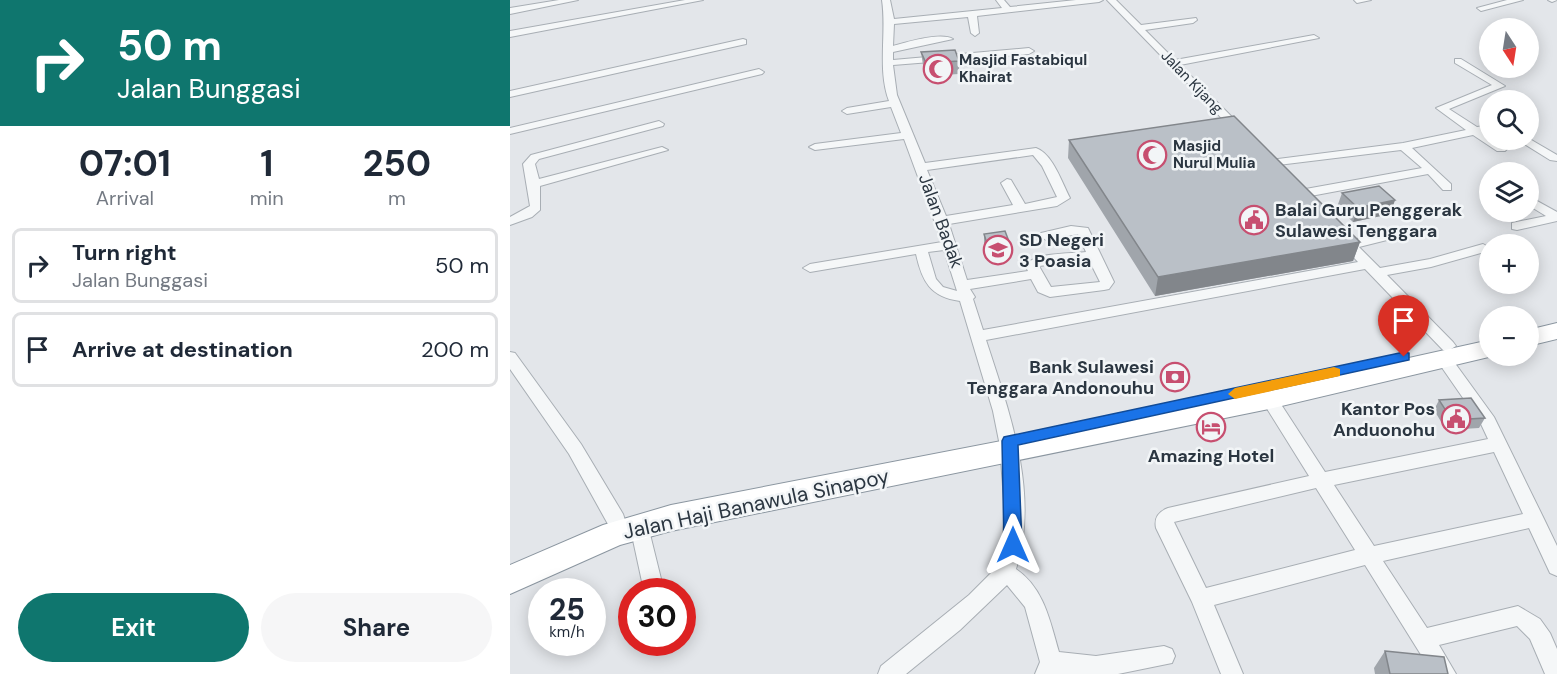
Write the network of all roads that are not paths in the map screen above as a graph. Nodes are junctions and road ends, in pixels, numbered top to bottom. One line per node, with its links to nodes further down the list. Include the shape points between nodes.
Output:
1 (574, 0): 12 (street)
2 (699, 0): 18 (street)
3 (886, 0): 15 (street, Jalan Badak)
4 (1000, 0): 11 (street)
5 (1099, 0): 11 (street)
6 (1111, 0): 16 (street, Jalan Kijang)
7 (1367, 0): 9 (street)
8 (1519, 0): 10 (street)
9 (1357, 1)
10 (1481, 8)
11 (1008, 10): 13 (street)
12 (510, 11)
13 (972, 14): 15 (street); 17 (street)
14 (1193, 20): 16 (street)
15 (890, 22): 23 (street, Jalan Badak)
16 (1141, 28): 26 (street, Jalan Kijang)
17 (975, 33)
18 (510, 34)
19 (916, 36): 23 (street)
20 (1314, 38): 26 (street)
21 (948, 39): 23 (street)
22 (743, 42): 28 (street)
23 (889, 50): 24 (street); 29 (street, Jalan Badak)
24 (1029, 51)
25 (1458, 61): 34 (street, via 1500,85 1441,106)
26 (1175, 63): 37 (street, Jalan Kijang, via 1230,128 1274,167)
27 (759, 72): 32 (street)
28 (510, 94)
29 (895, 104): 30 (street); 35 (street, Jalan Badak)
30 (847, 111)
31 (659, 124): 45 (street, via 535,157 529,164)
32 (510, 131)
33 (1479, 131): 34 (street)
34 (1474, 132): 36 (street); 37 (street)
35 (908, 135): 38 (street); 42 (street, Jalan Badak)
36 (1479, 135)
37 (1403, 146): 43 (street)
38 (815, 147)
39 (1539, 149): 41 (street)
40 (663, 150): 45 (street)
41 (1554, 158)
42 (921, 167): 49 (street, via 1037,152 1064,200); 52 (street, Jalan Badak)
43 (1431, 170): 46 (street); 47 (street)
44 (1007, 183): 49 (street)
45 (534, 184): 51 (street, via 536,207)
46 (1447, 187)
47 (1300, 194)
48 (1539, 206): 50 (street)
49 (1021, 208): 52 (street)
50 (1557, 217): 53 (street)
51 (510, 221)
52 (942, 221): 58 (street, Jalan Badak)
53 (1517, 226)
54 (1332, 227): 57 (street)
55 (1390, 235): 57 (street)
56 (1046, 236): 61 (street, via 1080,230)
57 (1350, 244): 63 (street)
58 (951, 245): 59 (street); 65 (street, Jalan Badak)
59 (921, 249): 62 (street); 65 (street, via 930,284 936,290 949,296)
60 (1479, 249): 63 (street, via 1431,263)
61 (1094, 255): 64 (street, via 1035,263 1032,266); 64 (street, via 1107,282 1104,285 1050,292 1043,290)
62 (810, 268)
63 (1373, 268): 66 (street); 69 (street)
64 (1036, 274): 65 (street)
65 (966, 291): 66 (street, Jalan Badak)
66 (980, 336): 73 (street, Jalan Badak)
67 (1479, 340): 69 (highway)
68 (1479, 349): 69 (highway)
69 (1446, 352): 71 (highway); 72 (street); 73 (highway)
70 (510, 357): 76 (street)
71 (1269, 399): 73 (highway); 74 (street)
72 (1499, 444): 74 (street); 75 (street)
73 (1010, 446): 76 (highway, Jalan Haji Banawula Sinapoy); 81 (street, Jalan Badak, via 1014,526)
74 (1321, 480): 78 (street); 84 (street, via 1165,518 1165,528)
75 (1535, 519): 78 (street); 80 (street)
76 (628, 523): 77 (highway, Jalan Haji Banawula Sinapoy); 82 (street)
77 (559, 549): 79 (highway, Jalan Haji Banawula Sinapoy); 83 (highway, Jalan Haji Banawula Sinapoy)
78 (1371, 555): 84 (street); 85 (street)
79 (510, 564)
80 (1557, 567)
81 (1005, 572): 87 (street, via 1024,587 1034,603); 88 (street, via 968,611)
82 (649, 578)
83 (510, 580)
84 (1201, 599): 89 (street)
85 (1422, 639): 90 (street); 91 (street, via 1518,616 1535,628)
86 (1164, 656): 87 (street, via 1096,667)
87 (1048, 668)
88 (889, 674)
89 (1232, 674)
90 (1444, 674)
91 (1556, 674)

